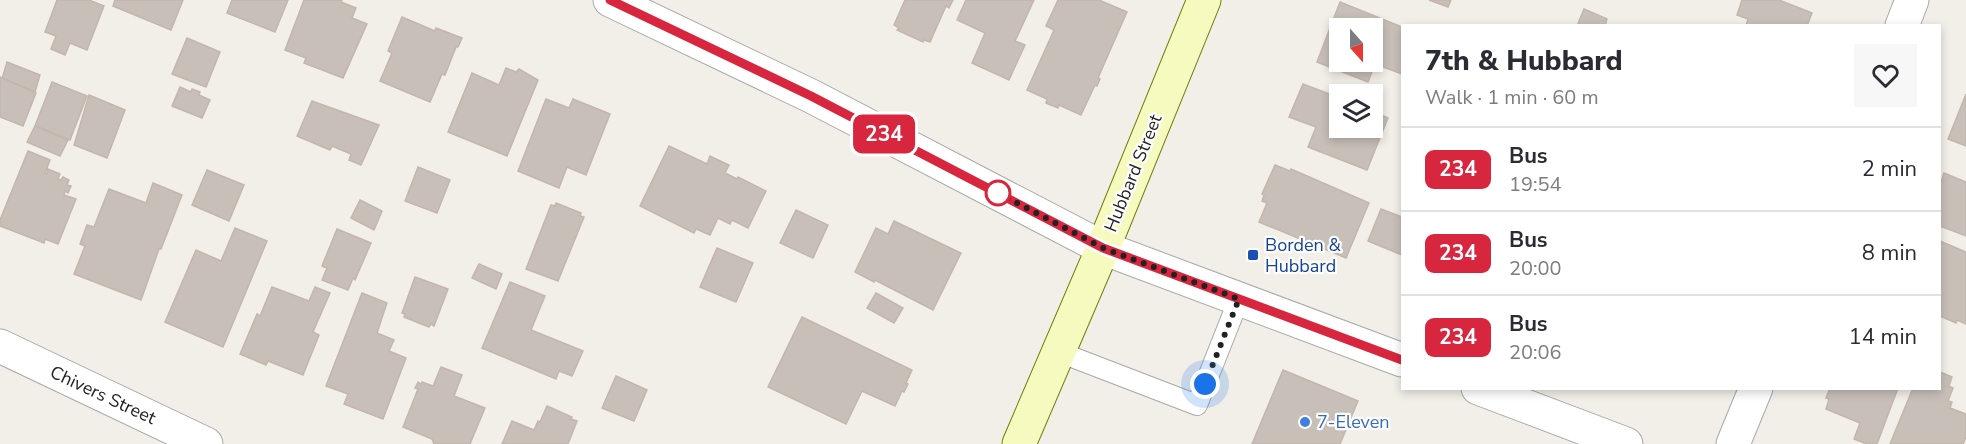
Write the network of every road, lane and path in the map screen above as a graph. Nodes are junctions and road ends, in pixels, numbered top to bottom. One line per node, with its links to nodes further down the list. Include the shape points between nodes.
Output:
1 (610, 0): 5 (street, via 811,96)
2 (1204, 0): 5 (main road, Hubbard Street)
3 (1912, 0): 4 (street)
4 (1903, 24)
5 (1103, 248): 6 (street); 8 (main road, Hubbard Street)
6 (1239, 299): 8 (lane, via 1197,405); 9 (street)
7 (0, 346): 12 (street, Chivers Street)
8 (1059, 351): 13 (main road, Hubbard Street)
9 (1401, 360)
10 (1483, 390): 14 (street)
11 (1755, 390): 15 (street)
12 (206, 444)
13 (1019, 444)
14 (1626, 444)
15 (1733, 444)

